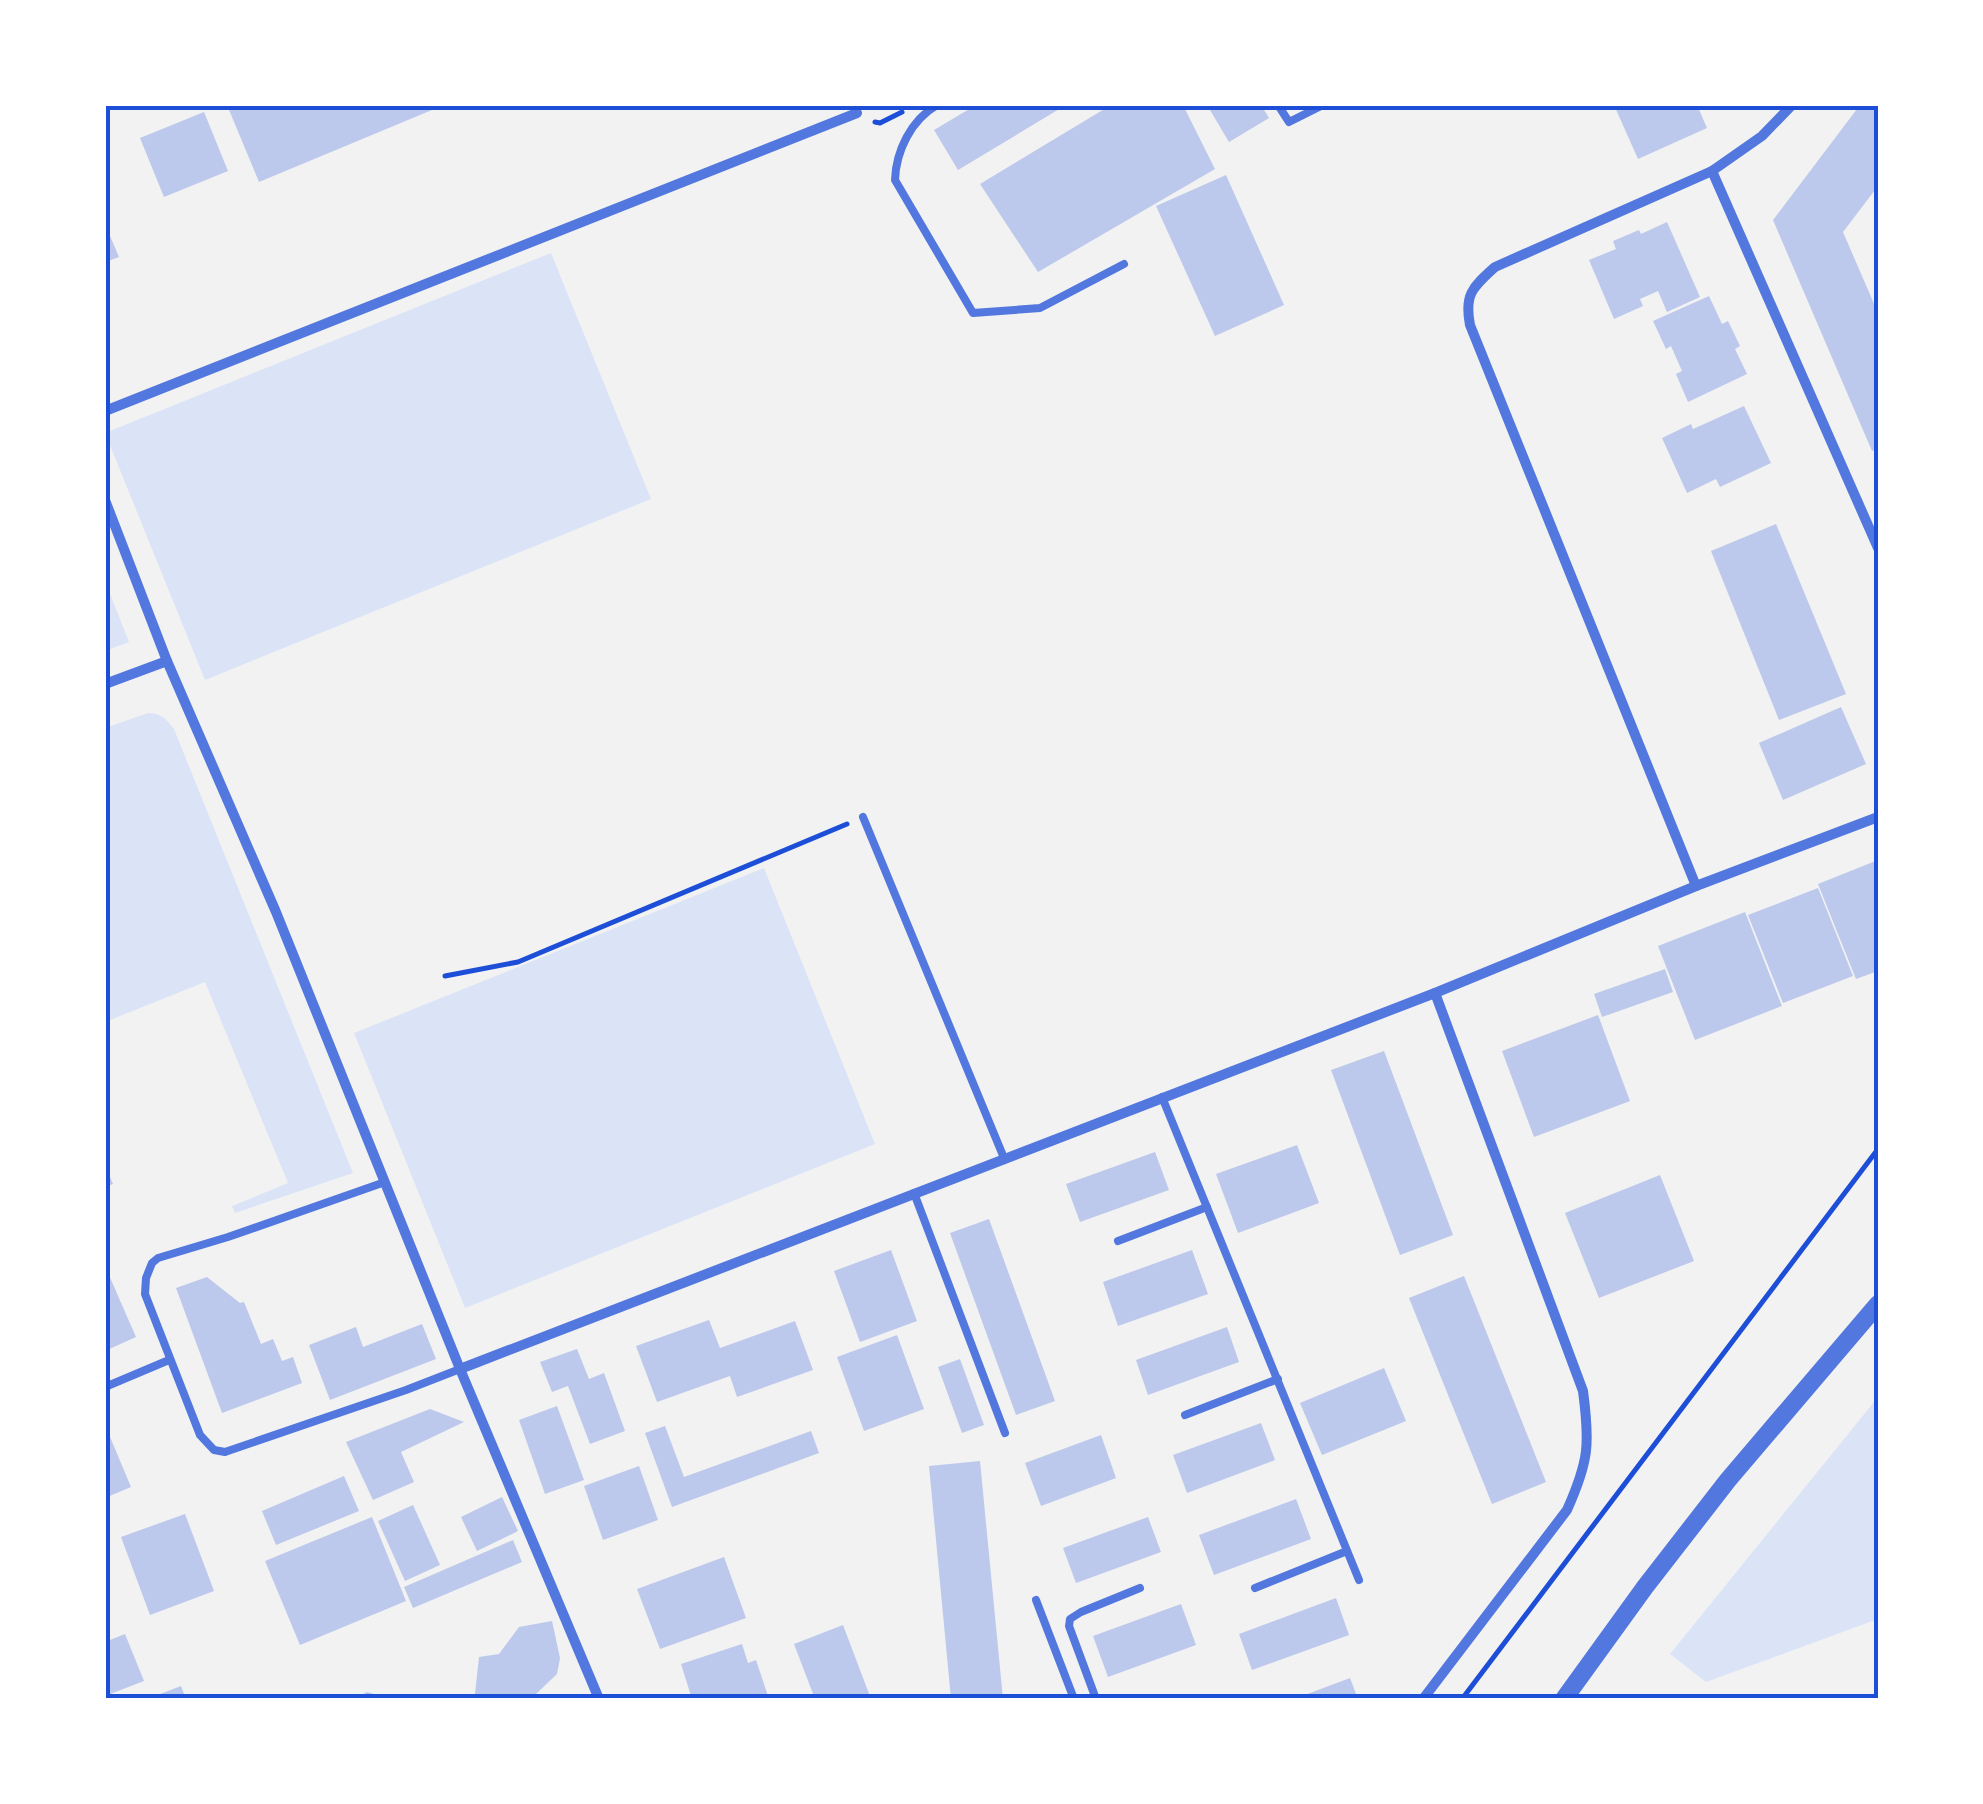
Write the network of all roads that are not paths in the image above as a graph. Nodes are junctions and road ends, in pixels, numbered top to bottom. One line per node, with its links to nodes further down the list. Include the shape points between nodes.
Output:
1 (937, 105): 7 (lane, via 918,119 895,159 894,180 973,313 1040,308)
2 (1278, 105): 3 (lane, via 1289,122)
3 (1323, 105)
4 (1792, 105): 6 (street, via 1762,136)
5 (857, 113): 8 (street)
6 (1712, 170): 10 (street); 15 (street, via 1495,267 1475,284 1466,304)
7 (1124, 264)
8 (105, 411)
9 (105, 500): 11 (street)
10 (1878, 548)
11 (168, 661): 12 (street); 19 (street)
12 (105, 684)
13 (863, 817): 18 (lane)
14 (1878, 817): 15 (street)
15 (1696, 886): 16 (street)
16 (1435, 993): 17 (street); 38 (street, via 1579,1378 1589,1434 1583,1475 1566,1510)
17 (1162, 1097): 18 (street); 21 (lane)
18 (1004, 1158): 20 (street)
19 (385, 1182): 24 (lane, via 152,1262 145,1294); 25 (street)
20 (914, 1193): 25 (street); 29 (lane)
21 (1208, 1207): 22 (lane); 26 (lane)
22 (1118, 1241)
23 (1878, 1304): 39 (street, via 1728,1480)
24 (170, 1360): 25 (lane, via 200,1435 225,1452); 27 (lane)
25 (460, 1369): 35 (street)
26 (1278, 1379): 28 (lane); 30 (lane)
27 (105, 1387)
28 (1185, 1415)
29 (1006, 1434)
30 (1347, 1550): 31 (lane); 33 (lane)
31 (1360, 1580)
32 (1140, 1588): 37 (lane, via 1070,1619)
33 (1255, 1588)
34 (1036, 1600): 36 (lane)
35 (599, 1699)
36 (1074, 1699)
37 (1096, 1699)
38 (1423, 1699)
39 (1564, 1699)

